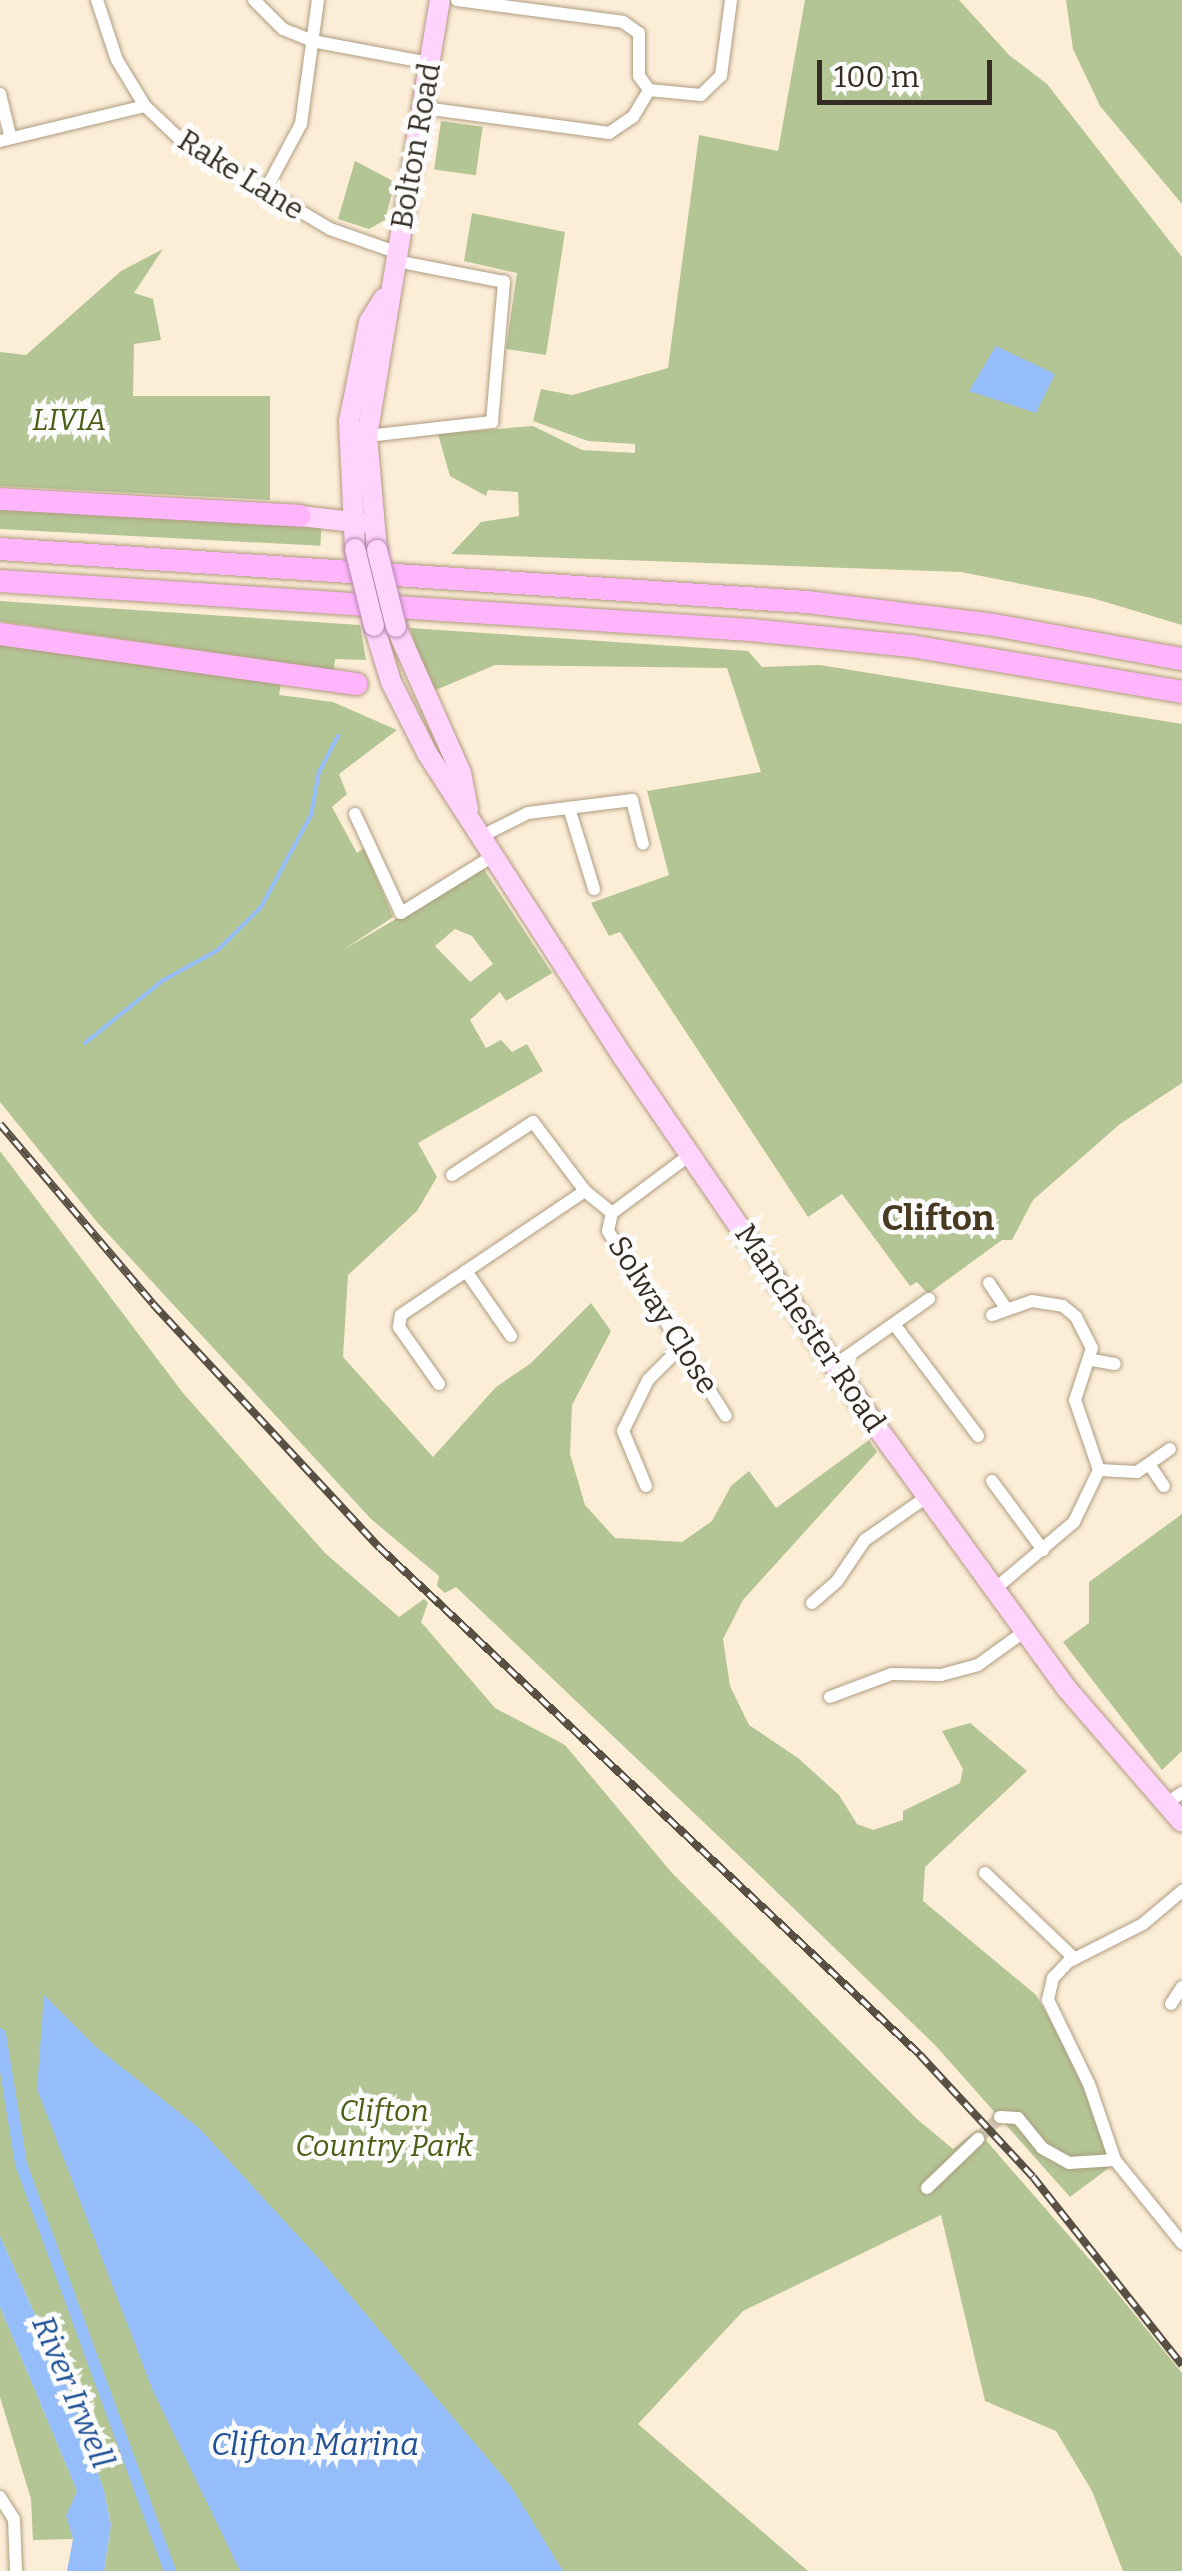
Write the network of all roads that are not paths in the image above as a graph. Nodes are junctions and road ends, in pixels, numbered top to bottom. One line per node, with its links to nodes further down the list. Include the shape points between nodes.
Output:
1 (97, 0): 11 (street, Rake Lane, via 117,60)
2 (254, 0): 7 (street, via 284,29)
3 (318, 0): 7 (street)
4 (440, 0): 8 (main road, Bolton Road)
5 (457, 0): 9 (street, via 632,26 640,41 639,76)
6 (730, 0): 9 (street, via 718,84 701,95)
7 (312, 41): 8 (street); 14 (street, via 301,124)
8 (430, 63): 12 (main road, Bolton Road)
9 (649, 90): 12 (street, via 634,117 609,132)
10 (0, 94): 13 (street)
11 (145, 106): 13 (street); 14 (street, Rake Lane, via 182,141)
12 (424, 108): 15 (main road, Bolton Road)
13 (5, 138)
14 (264, 191): 15 (street, Rake Lane)
15 (397, 257): 16 (main road, Bolton Road); 17 (street, Rake Lane, via 504,282 492,422)
16 (388, 291): 17 (main road, Bolton Road); 18 (main road, Bolton Road, via 369,322 354,384)
17 (367, 436): 22 (main road, Bolton Road)
18 (347, 482): 20 (main road, via 327,503); 21 (main road, Bolton Road)
19 (0, 499): 20 (highway)
20 (300, 516): 21 (main road)
21 (350, 520): 22 (main road); 24 (main road, Bolton Road)
22 (376, 543): 27 (main road, Manchester Road, bridge)
23 (0, 549): 28 (highway, via 806,602 994,625)
24 (355, 549): 29 (main road, Manchester Road, bridge)
25 (0, 581): 31 (highway, via 786,634 1071,669)
26 (0, 634): 30 (highway)
27 (404, 650): 29 (main road); 33 (main road, Manchester Road, via 461,773)
28 (1182, 659)
29 (391, 682): 30 (main road); 33 (main road, Manchester Road)
30 (358, 684)
31 (1182, 692)
32 (569, 808): 35 (street, via 528,813); 36 (street, via 632,800); 38 (street)
33 (468, 812): 35 (main road, Manchester Road)
34 (355, 814): 37 (street, via 401,913)
35 (482, 836): 37 (main road, Manchester Road)
36 (643, 844)
37 (493, 856): 39 (main road, Manchester Road)
38 (594, 889)
39 (691, 1154): 42 (street); 51 (main road, Manchester Road)
40 (452, 1175): 41 (street, via 533,1122)
41 (585, 1191): 42 (street); 43 (street)
42 (612, 1213): 48 (street, Solway Close, via 608,1231)
43 (466, 1271): 47 (street); 52 (street, via 398,1320)
44 (989, 1284): 49 (street, via 999,1311 1032,1301 1063,1306 1088,1336)
45 (928, 1299): 46 (street)
46 (894, 1324): 51 (street); 54 (street)
47 (511, 1336)
48 (683, 1345): 53 (street, Solway Close); 59 (street, via 648,1380 623,1432)
49 (1092, 1360): 50 (street); 57 (street, via 1075,1400)
50 (1114, 1364)
51 (835, 1365): 61 (main road, Manchester Road)
52 (438, 1384)
53 (726, 1416)
54 (978, 1436)
55 (1170, 1449): 56 (street)
56 (1151, 1467): 57 (street, via 1126,1474); 60 (street)
57 (1099, 1470): 62 (street, via 1084,1510)
58 (992, 1481): 62 (street, via 1008,1493)
59 (646, 1486)
60 (1164, 1486)
61 (928, 1496): 63 (main road, Manchester Road); 64 (street, via 865,1540 837,1582)
62 (1043, 1550): 63 (street)
63 (996, 1588): 65 (main road, Manchester Road)
64 (812, 1602)
65 (1026, 1631): 66 (street, via 978,1665 941,1675 892,1674); 67 (main road, Manchester Road)
66 (830, 1698)
67 (1173, 1799): 68 (main road, Manchester Road)
68 (1182, 1822)
69 (986, 1873): 71 (street)
70 (1182, 1891): 71 (street, via 1143,1924)
71 (1074, 1958): 76 (street, via 1054,1978 1048,2005 1089,2084)
72 (1182, 1987): 73 (street)
73 (1171, 2004)
74 (1000, 2117): 76 (street, via 1018,2118 1042,2148 1069,2163)
75 (978, 2139): 77 (street)
76 (1115, 2160): 78 (street)
77 (926, 2188)
78 (1182, 2244)
79 (0, 2497): 80 (street, via 14,2519)
80 (16, 2571)

